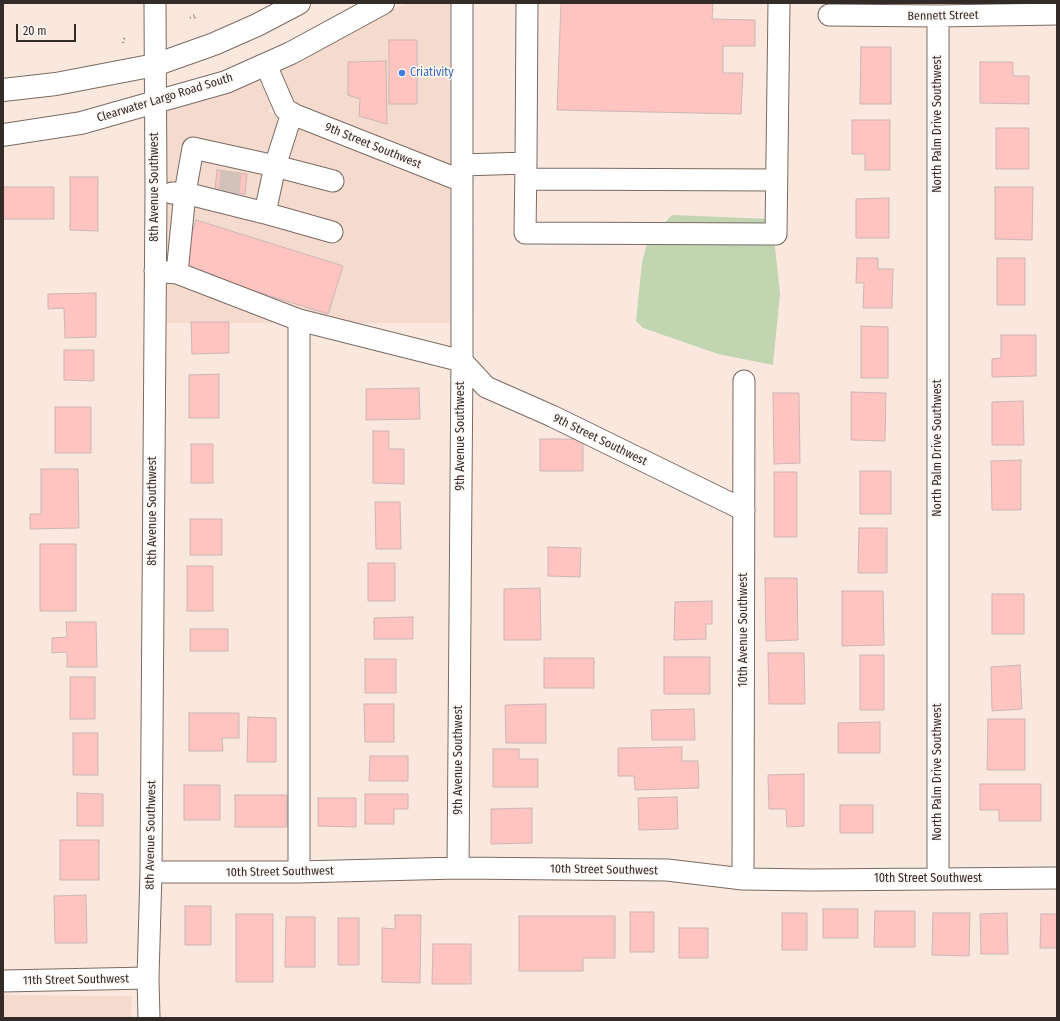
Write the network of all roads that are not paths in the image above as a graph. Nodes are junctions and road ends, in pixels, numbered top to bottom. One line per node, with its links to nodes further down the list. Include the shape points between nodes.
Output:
1 (155, 3): 10 (street, 8th Avenue Southwest)
2 (299, 3): 10 (main road, via 214,44)
3 (383, 3): 11 (main road, Clearwater Largo Road South)
4 (462, 3): 18 (street, 9th Avenue Southwest)
5 (527, 3): 17 (street)
6 (779, 3): 19 (street)
7 (1057, 14): 9 (street, Bennett Street)
8 (829, 16): 9 (street, Bennett Street)
9 (938, 16): 37 (street, North Palm Drive Southwest)
10 (155, 65): 12 (main road, via 56,84); 13 (street, 8th Avenue Southwest)
11 (266, 65): 13 (main road, Clearwater Largo Road South, via 226,82); 14 (street)
12 (3, 90)
13 (155, 102): 15 (main road, Clearwater Largo Road South, via 81,123); 22 (street, 8th Avenue Southwest)
14 (288, 111): 16 (street); 18 (street, 9th Street Southwest)
15 (3, 135)
16 (275, 166): 20 (street); 21 (street); 24 (street)
17 (526, 171): 18 (street); 19 (street); 19 (street, via 525,232 776,234)
18 (462, 173): 29 (street, 9th Avenue Southwest)
19 (776, 180)
20 (230, 181): 23 (street); 23 (street, via 193,148); 24 (street)
21 (333, 181)
22 (156, 192): 23 (street); 26 (street, 8th Avenue Southwest)
23 (185, 193): 27 (street)
24 (265, 213): 25 (street)
25 (332, 232)
26 (155, 271): 27 (street); 33 (street, 8th Avenue Southwest)
27 (177, 273): 28 (street)
28 (299, 320): 29 (street); 34 (street)
29 (462, 361): 31 (street, 9th Street Southwest, via 486,387 552,416); 32 (street, 9th Avenue Southwest)
30 (744, 381): 31 (street, 10th Avenue Southwest)
31 (744, 510): 36 (street, 10th Avenue Southwest)
32 (458, 868): 34 (street, 10th Street Southwest); 36 (street, 10th Street Southwest, via 667,870)
33 (151, 872): 34 (street, 10th Street Southwest); 38 (street, 8th Avenue Southwest)
34 (300, 872)
35 (1057, 878): 37 (street, 10th Street Southwest)
36 (744, 879): 37 (street, 10th Street Southwest)
37 (938, 879)
38 (148, 978): 39 (street, 11th Street Southwest); 40 (street, 8th Avenue Southwest)
39 (3, 981)
40 (149, 1018)

